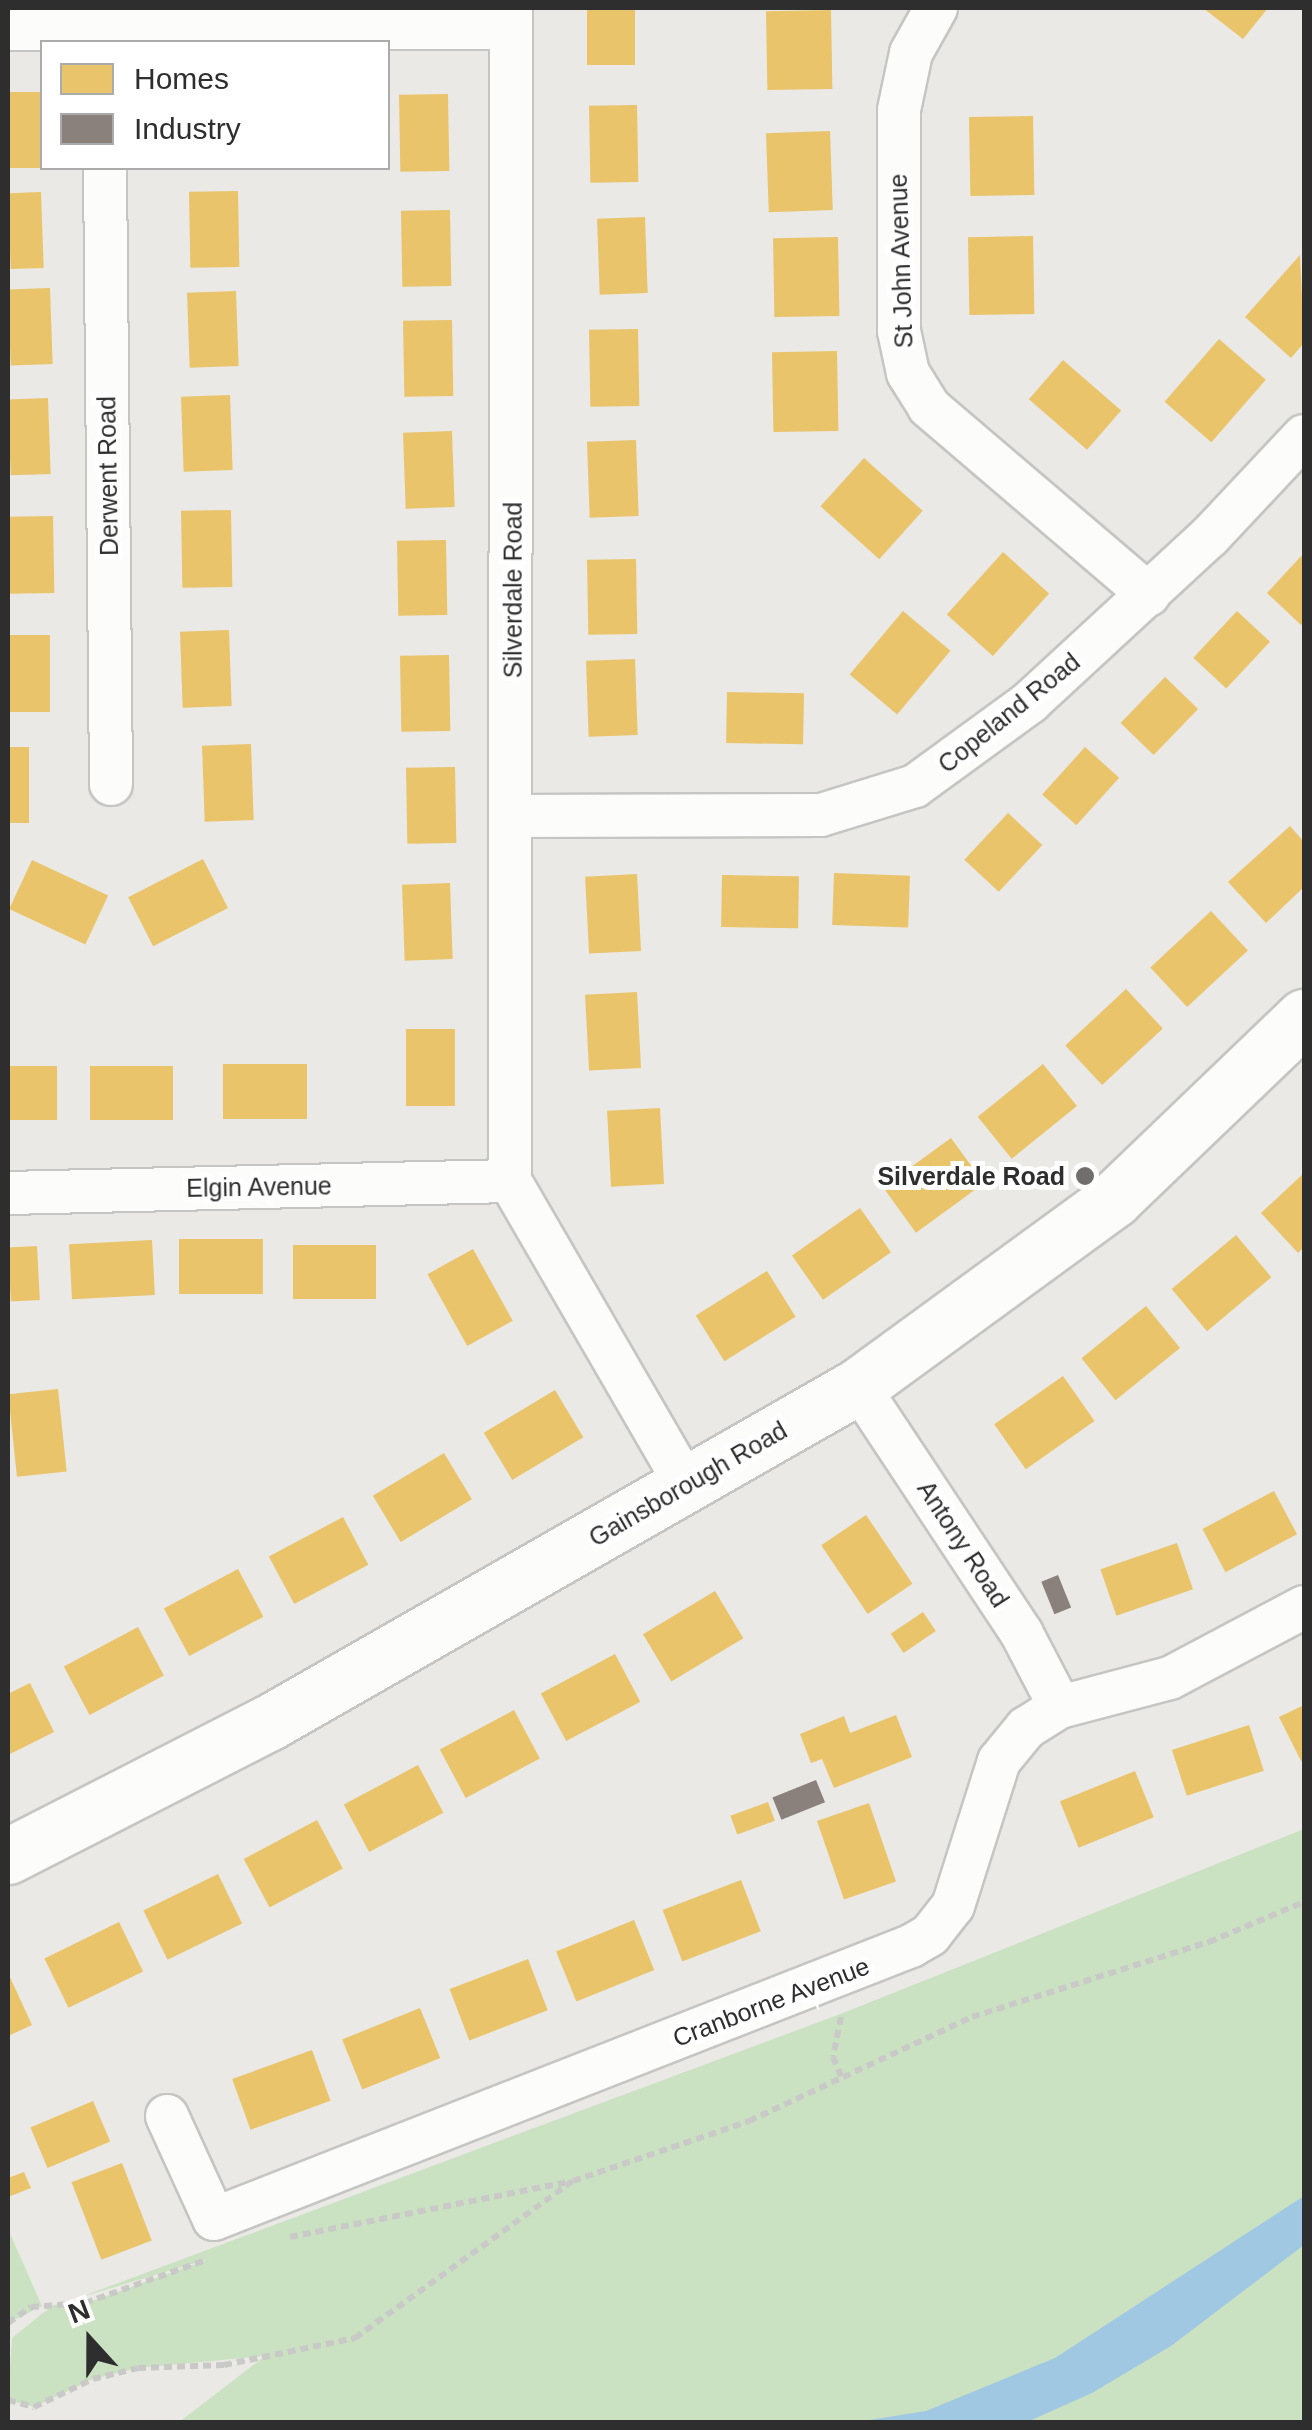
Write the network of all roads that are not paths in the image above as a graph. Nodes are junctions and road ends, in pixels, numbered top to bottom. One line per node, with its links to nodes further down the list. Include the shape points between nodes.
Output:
1 (936, 8): 7 (street, St John Avenue, via 911,53 899,110 899,331 908,374 930,407)
2 (511, 18): 3 (street); 9 (street, Silverdale Road)
3 (104, 27): 4 (street)
4 (8, 30)
5 (105, 170): 8 (street, Derwent Road)
6 (1304, 436): 7 (street, Copeland Road)
7 (1148, 595): 9 (street, Copeland Road, via 970,750 886,800 821,815)
8 (110, 784)
9 (514, 816): 11 (street, Silverdale Road)
10 (1304, 1017): 13 (street, Gainsborough Road, via 1114,1198)
11 (510, 1181): 12 (street, Elgin Avenue); 14 (street)
12 (8, 1193)
13 (858, 1386): 14 (street, Gainsborough Road); 16 (street, Antony Road, via 1022,1634)
14 (687, 1486): 17 (street, Gainsborough Road, via 270,1722)
15 (1304, 1607): 16 (street, Cranborne Avenue, via 1170,1678)
16 (1060, 1708): 18 (street, Cranborne Avenue, via 1026,1728 999,1761 952,1906 930,1936 911,1946 214,2219)
17 (8, 1856)
18 (167, 2116)

